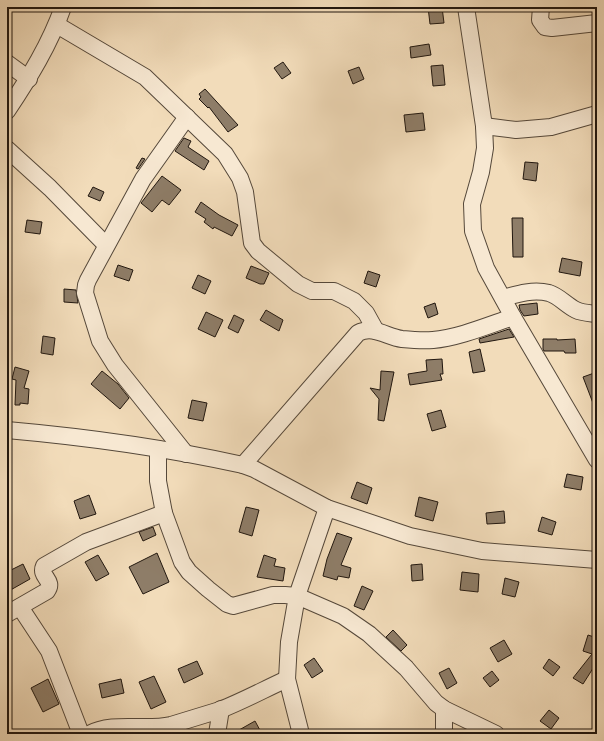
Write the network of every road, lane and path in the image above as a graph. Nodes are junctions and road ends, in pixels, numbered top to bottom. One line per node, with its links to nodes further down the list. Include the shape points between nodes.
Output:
1 (63, 7): 5 (street)
2 (466, 7): 11 (street)
3 (540, 7): 4 (street, via 540,20 545,27)
4 (597, 22)
5 (57, 24): 7 (street); 10 (street, via 145,77)
6 (7, 63): 7 (street)
7 (29, 79): 8 (street)
8 (7, 111)
9 (597, 114): 11 (street, via 551,127 516,130)
10 (186, 117): 13 (street, via 144,179); 17 (street, via 225,154 240,178 245,192 252,243 258,251 298,284 312,291 334,291 354,301 366,313)
11 (484, 126): 14 (street, via 485,148 472,204 473,231 486,268)
12 (7, 149): 13 (street)
13 (106, 245): 20 (street, via 86,285 85,293 100,341 115,365)
14 (502, 298): 15 (street, via 522,293 549,293 583,313); 16 (street)
15 (597, 314)
16 (513, 317): 17 (street, via 466,333 433,340 401,339); 21 (street)
17 (376, 331): 22 (street, via 362,331 358,334)
18 (7, 430): 19 (street)
19 (158, 449): 20 (street); 24 (street, via 158,481)
20 (186, 454): 22 (street)
21 (597, 460)
22 (243, 465): 23 (street)
23 (327, 508): 25 (street, via 410,536 482,551); 26 (street)
24 (164, 513): 26 (street, via 182,562 189,572 227,604 239,605 273,595); 27 (street, via 86,542 44,566 43,574 50,587)
25 (597, 560)
26 (297, 596): 28 (street, via 289,642); 30 (street, via 343,616 368,634 406,668)
27 (13, 611): 31 (street, via 50,651)
28 (287, 679): 29 (street); 34 (street)
29 (221, 709): 32 (street, via 158,727 115,728); 33 (street)
30 (444, 709): 35 (street); 36 (street)
31 (81, 734)
32 (89, 734)
33 (217, 734)
34 (301, 734)
35 (444, 734)
36 (496, 734)

